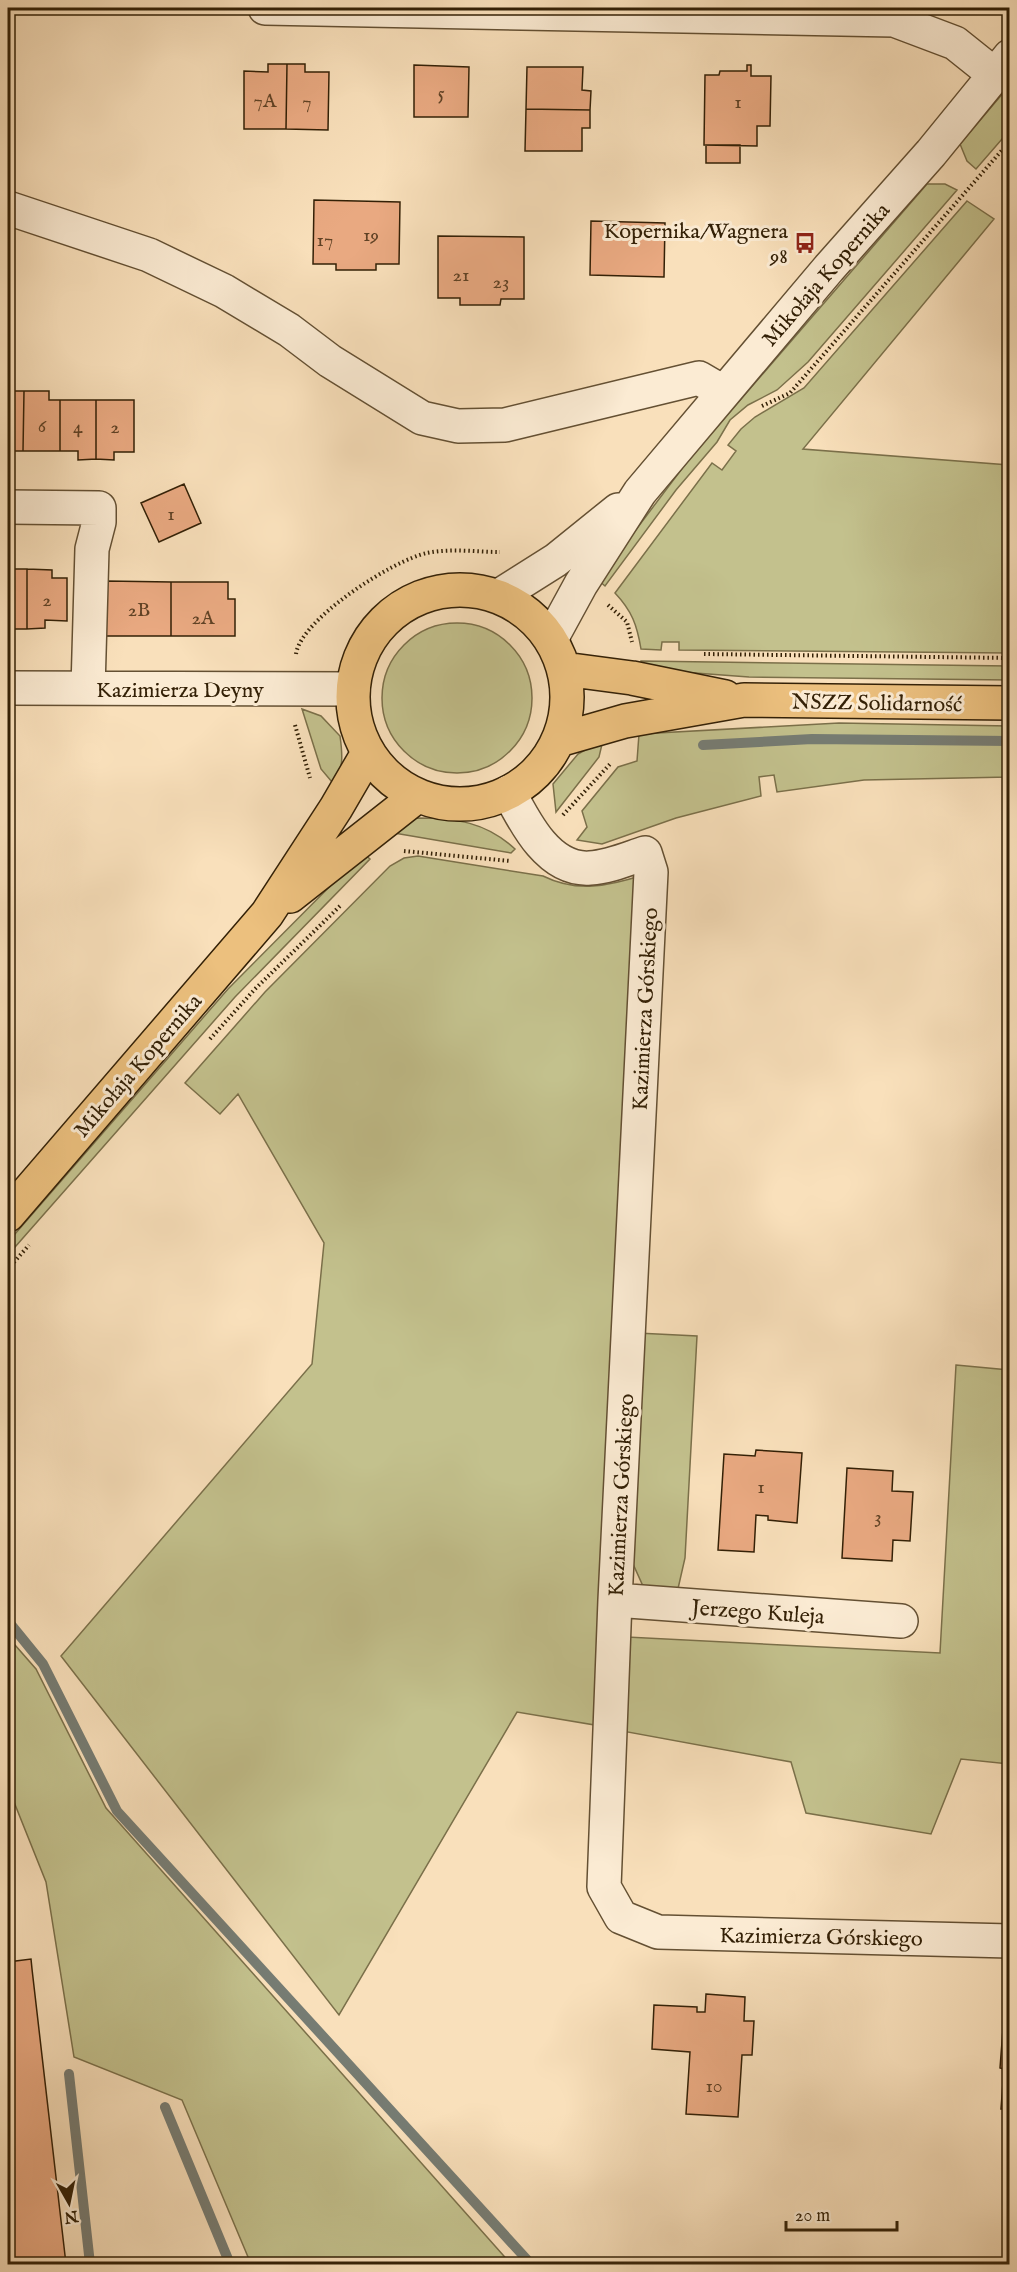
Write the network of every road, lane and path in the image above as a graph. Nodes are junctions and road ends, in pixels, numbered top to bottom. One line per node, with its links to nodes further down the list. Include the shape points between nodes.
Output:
1 (265, 8): 2 (street, via 894,20)
2 (1002, 65): 5 (street, Mikołaja Kopernika, via 932,153)
3 (1010, 141): 6 (path, via 790,393)
4 (8, 208): 5 (street, via 149,255 224,291 422,418 458,426 504,425 699,378)
5 (723, 392): 7 (street, Mikołaja Kopernika)
6 (752, 410)
7 (640, 492): 10 (street, Mikołaja Kopernika, via 556,560); 12 (street, Mikołaja Kopernika)
8 (8, 507): 19 (street, via 99,508 92,549)
9 (446, 550): 13 (path, via 408,559 376,575 315,621)
10 (499, 596): 12 (main road, via 528,613); 20 (main road, via 466,589 433,592 402,605 377,627 360,656)
11 (600, 597): 17 (path, via 627,622 635,653)
12 (551, 639): 16 (main road)
13 (297, 647)
14 (694, 654): 15 (path)
15 (1010, 658)
16 (564, 669): 17 (main road, NSZZ Solidarność); 24 (main road, via 568,693)
17 (632, 678): 21 (main road, NSZZ Solidarność)
18 (8, 688): 19 (street, Kazimierza Deyny)
19 (88, 688): 20 (street, Kazimierza Deyny)
20 (352, 689): 25 (main road, via 355,722)
21 (744, 700): 22 (main road, NSZZ Solidarność); 23 (main road, NSZZ Solidarność)
22 (1010, 703)
23 (625, 721): 24 (main road, NSZZ Solidarność); 28 (path, via 612,761)
24 (559, 740): 26 (main road, via 546,762 527,781)
25 (368, 753): 27 (main road, via 389,778); 31 (main road, Mikołaja Kopernika)
26 (508, 792): 27 (main road, via 476,803 446,804); 28 (street, Kazimierza Górskiego)
27 (417, 796): 31 (main road, Mikołaja Kopernika)
28 (538, 841): 29 (path, via 518,862); 36 (street, Kazimierza Górskiego, via 574,867 608,865 645,853 651,872)
29 (397, 850)
30 (346, 899): 32 (path)
31 (267, 914): 33 (main road, Mikołaja Kopernika)
32 (208, 1041)
33 (8, 1215)
34 (31, 1243): 35 (path)
35 (8, 1269)
36 (615, 1600): 37 (street, Jerzego Kuleja); 38 (street, Kazimierza Górskiego, via 604,1887 621,1917 658,1932)
37 (901, 1622)
38 (1010, 1941)

